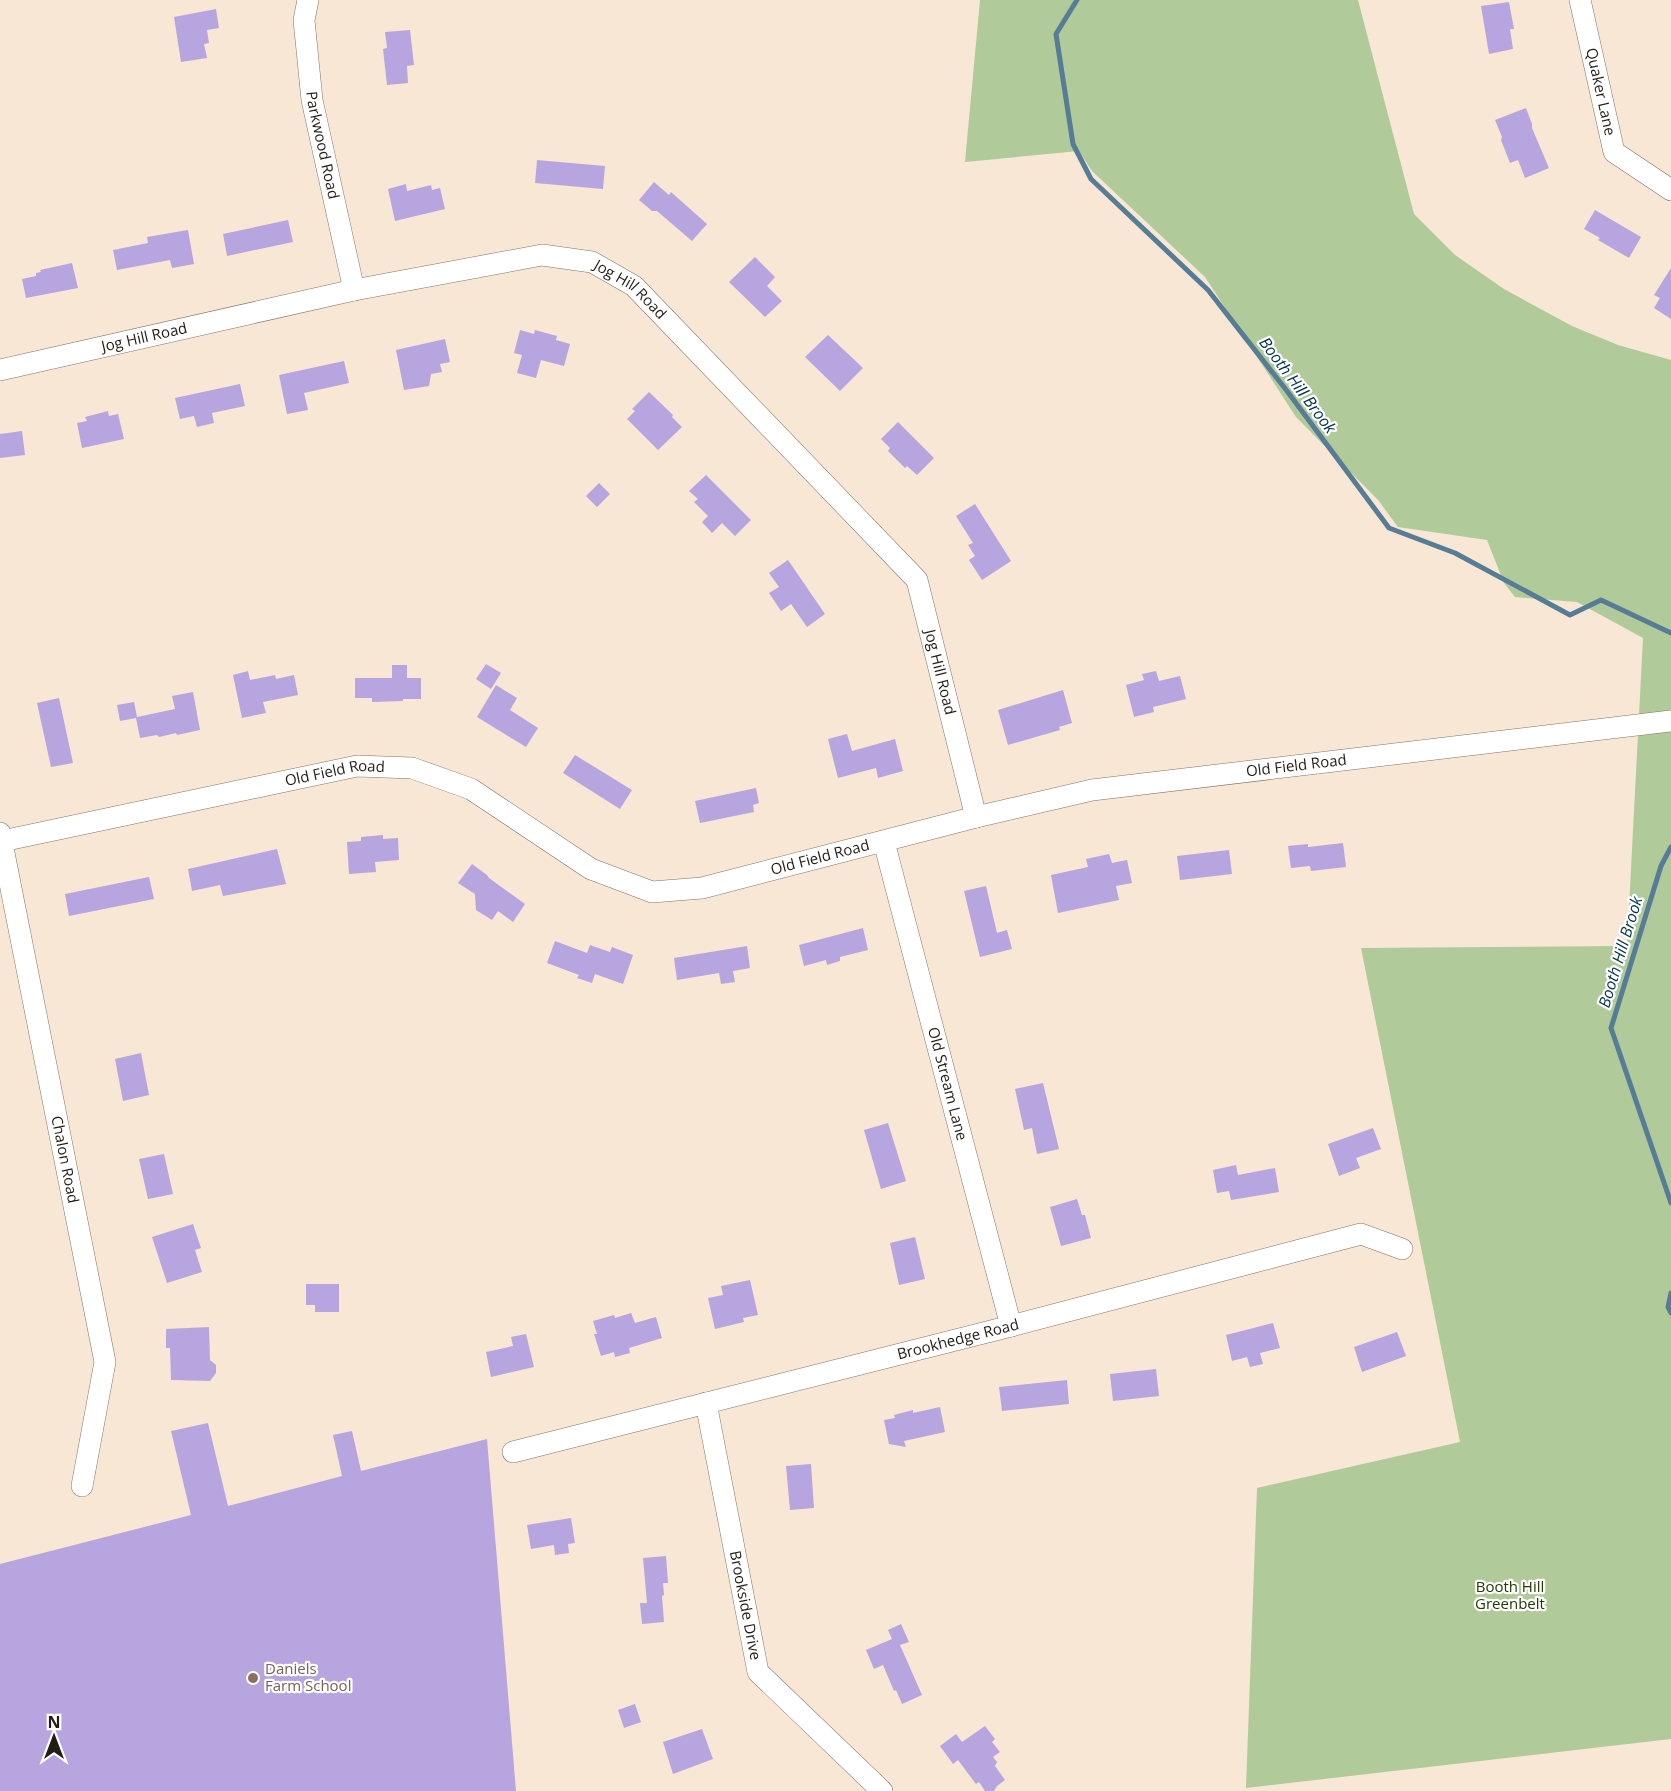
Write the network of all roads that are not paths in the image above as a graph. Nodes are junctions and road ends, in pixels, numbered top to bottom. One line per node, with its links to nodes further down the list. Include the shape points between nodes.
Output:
1 (308, 0): 4 (street, Parkwood Road, via 304,20 312,100)
2 (1580, 0): 3 (street, Quaker Lane, via 1614,152)
3 (1671, 190)
4 (354, 290): 5 (street, Jog Hill Road); 7 (street, Jog Hill Road, via 542,255 592,262 634,286 917,580)
5 (0, 370)
6 (1671, 721): 7 (street, Old Field Road, via 1092,790)
7 (976, 817): 9 (street, Old Field Road)
8 (1, 837): 9 (street, Old Field Road, via 357,766 412,768 471,789 591,869 652,892 702,888); 14 (street, Chalon Road, via 105,1362)
9 (884, 842): 11 (street, Old Stream Lane)
10 (1402, 1249): 11 (street, Brookhedge Road, via 1361,1233)
11 (1011, 1326): 12 (street, Brookhedge Road)
12 (706, 1403): 13 (street, Brookhedge Road); 15 (street, Brookside Drive, via 759,1672)
13 (513, 1452)
14 (82, 1486)
15 (882, 1791)

